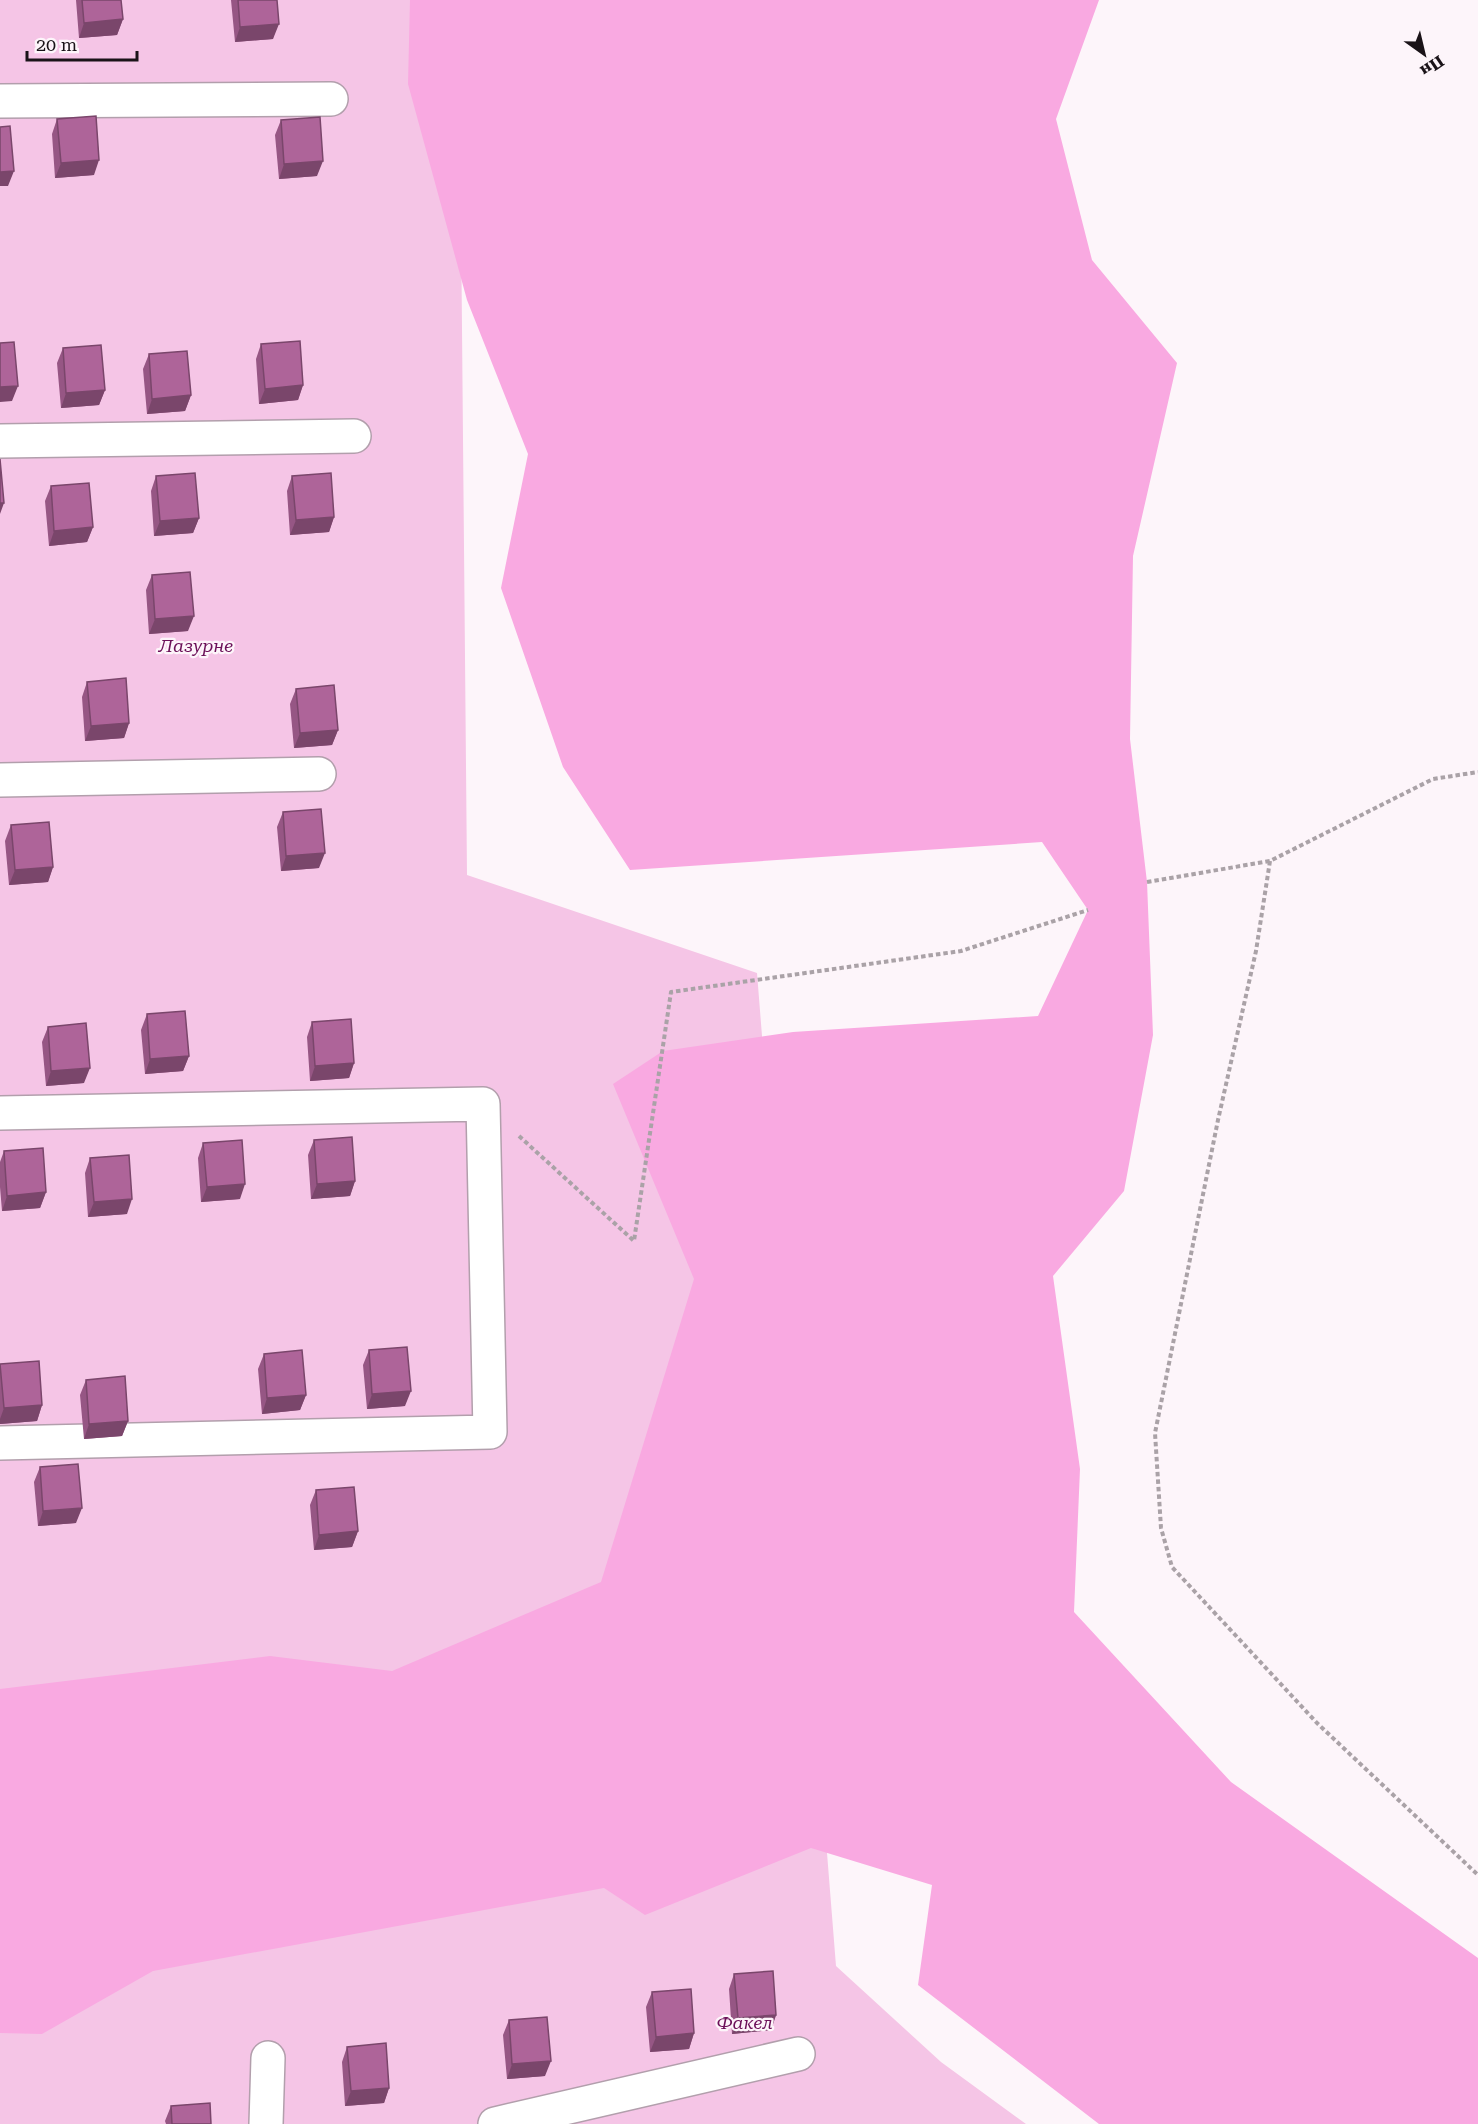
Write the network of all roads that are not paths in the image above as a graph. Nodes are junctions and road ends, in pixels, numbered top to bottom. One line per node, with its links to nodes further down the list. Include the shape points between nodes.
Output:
1 (331, 99): 2 (street)
2 (0, 101)
3 (354, 436): 4 (street)
4 (0, 441)
5 (319, 774): 6 (street)
6 (0, 780)
7 (0, 1113): 8 (street, via 483,1104 490,1432)
8 (0, 1443)
9 (798, 2054): 12 (street)
10 (268, 2058): 11 (street)
11 (266, 2124)
12 (495, 2124)

